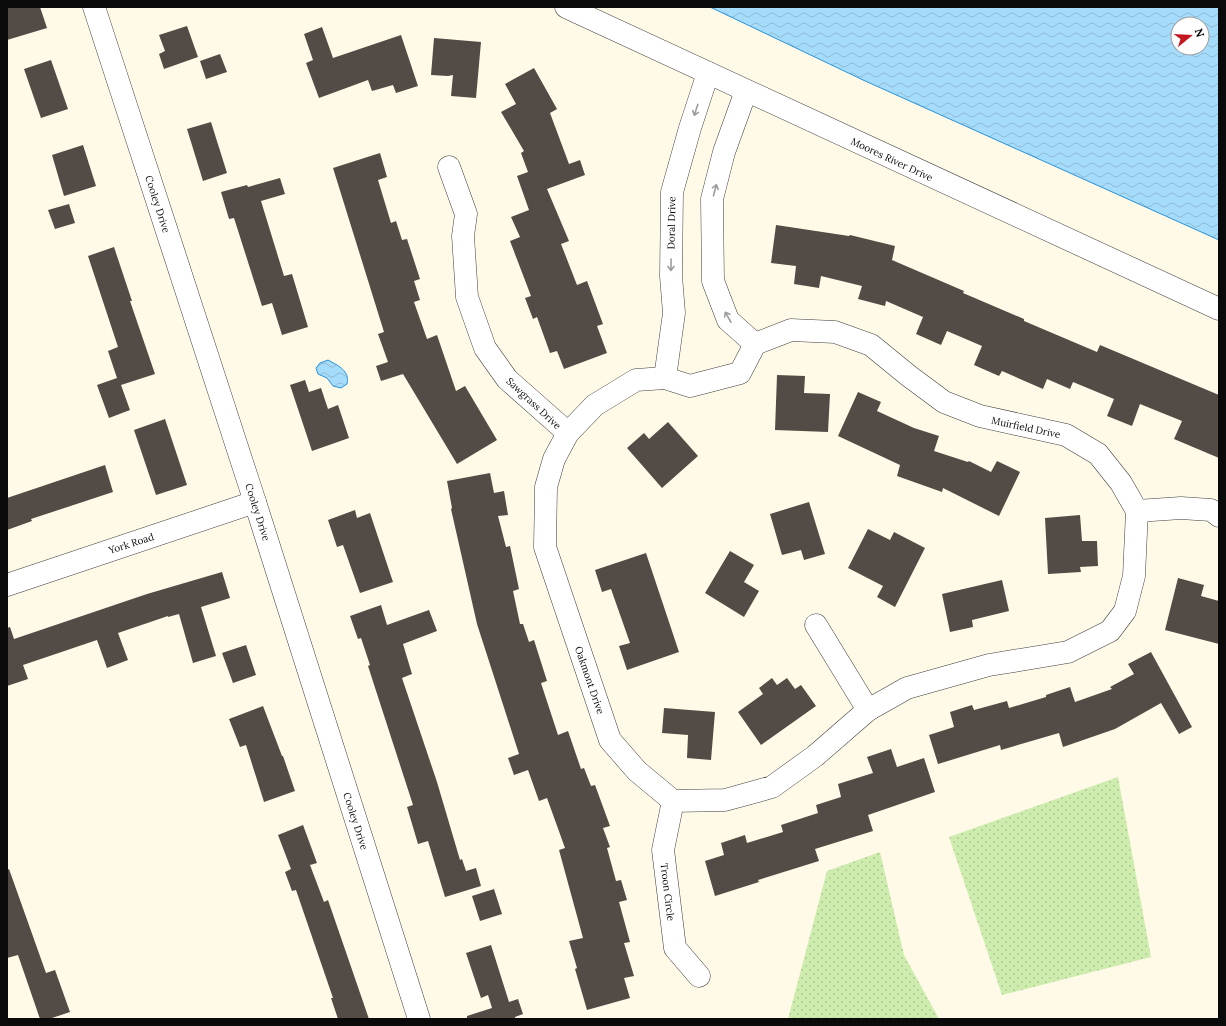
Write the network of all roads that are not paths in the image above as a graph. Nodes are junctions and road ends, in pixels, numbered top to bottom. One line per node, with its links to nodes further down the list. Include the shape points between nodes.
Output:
1 (94, 7): 10 (street, Cooley Drive)
2 (566, 7): 3 (street, Moores River Drive)
3 (708, 73): 4 (street, Moores River Drive); 8 (street, Doral Drive, one-way to 8, via 672,192 671,276 674,313)
4 (746, 91): 6 (street, Moores River Drive); 7 (street, one-way to 4, via 728,320 713,281 712,199 724,152)
5 (449, 167): 9 (street, Sawgrass Drive, via 466,214 463,236 467,297 485,348 507,379)
6 (1219, 309)
7 (755, 344): 8 (street, via 740,373 690,386); 11 (street, Muirfield Drive, via 791,330 835,332 871,345 944,402 980,416 1066,435 1098,454)
8 (665, 378): 9 (street, Oakmont Drive, via 636,380 595,405)
9 (568, 433): 16 (street, Oakmont Drive, via 554,459 546,487 545,547 610,740 636,771)
10 (255, 502): 13 (street, York Road); 18 (street, Cooley Drive)
11 (1137, 511): 12 (street, via 1181,508 1211,510); 15 (street, via 1134,576 1126,611 1110,632 1068,652 989,665 907,688)
12 (1219, 516)
13 (7, 585)
14 (816, 625): 15 (street)
15 (868, 710): 16 (street, via 815,756 772,787 725,800)
16 (673, 801): 17 (street, Troon Circle, via 663,850 675,948)
17 (699, 976)
18 (419, 1019)

